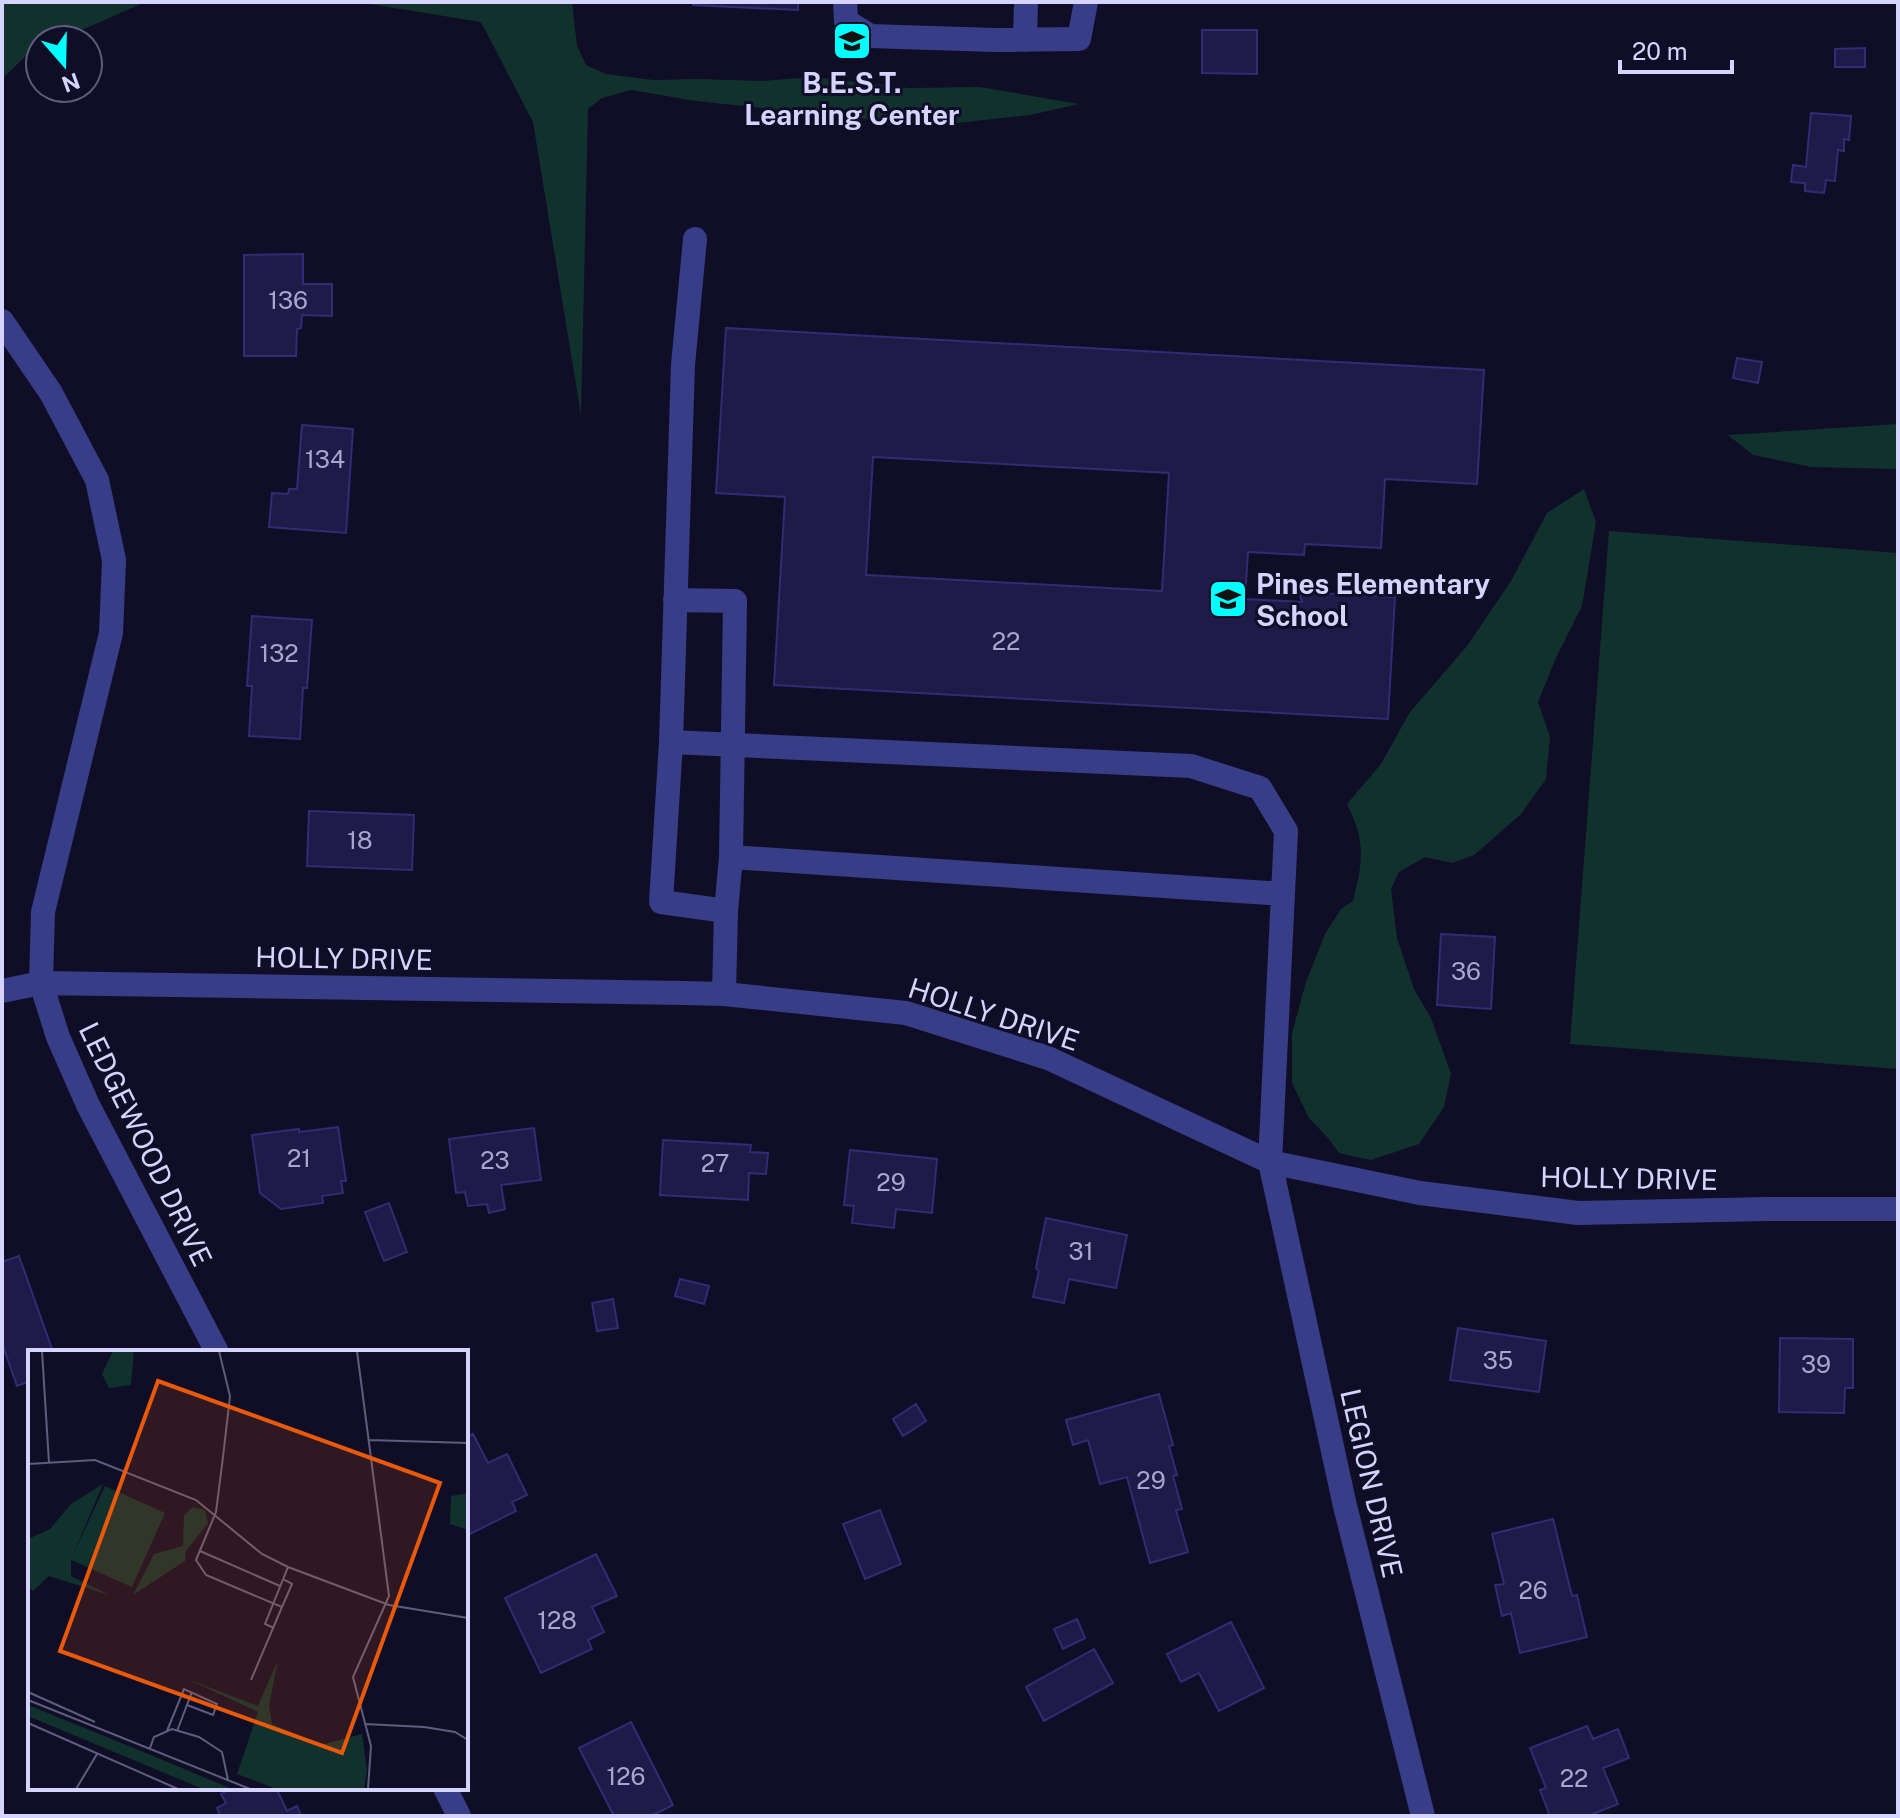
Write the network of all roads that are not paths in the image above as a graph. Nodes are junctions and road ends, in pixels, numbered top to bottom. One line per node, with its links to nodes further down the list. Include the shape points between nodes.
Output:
1 (845, 2): 4 (street, via 846,21 870,36)
2 (1026, 2): 4 (street)
3 (1086, 2): 4 (street, via 1079,39)
4 (1025, 40)
5 (695, 239): 7 (street, via 683,365)
6 (2, 321): 13 (street, LEDGEWOOD DRIVE, via 51,393 97,480 114,560 111,633 43,912)
7 (675, 600): 8 (street); 9 (street, via 735,601)
8 (671, 742): 9 (street, LEGION DRIVE); 12 (street, via 661,902)
9 (733, 745): 10 (street); 11 (street, LEGION DRIVE, via 1191,766 1260,788 1286,831)
10 (731, 857): 11 (street); 12 (street)
11 (1283, 894): 16 (street, LEGION DRIVE)
12 (726, 911): 15 (street)
13 (41, 983): 14 (street, HOLLY DRIVE); 15 (street, HOLLY DRIVE); 18 (street, LEDGEWOOD DRIVE, via 88,1105)
14 (2, 991)
15 (724, 994): 16 (street, HOLLY DRIVE, via 906,1013 1048,1058)
16 (1270, 1162): 17 (street, HOLLY DRIVE, via 1420,1193 1578,1213); 21 (street, LEGION DRIVE, via 1345,1506)
17 (1898, 1209)
18 (216, 1350)
19 (446, 1790): 20 (street)
20 (459, 1816)
21 (1423, 1816)

